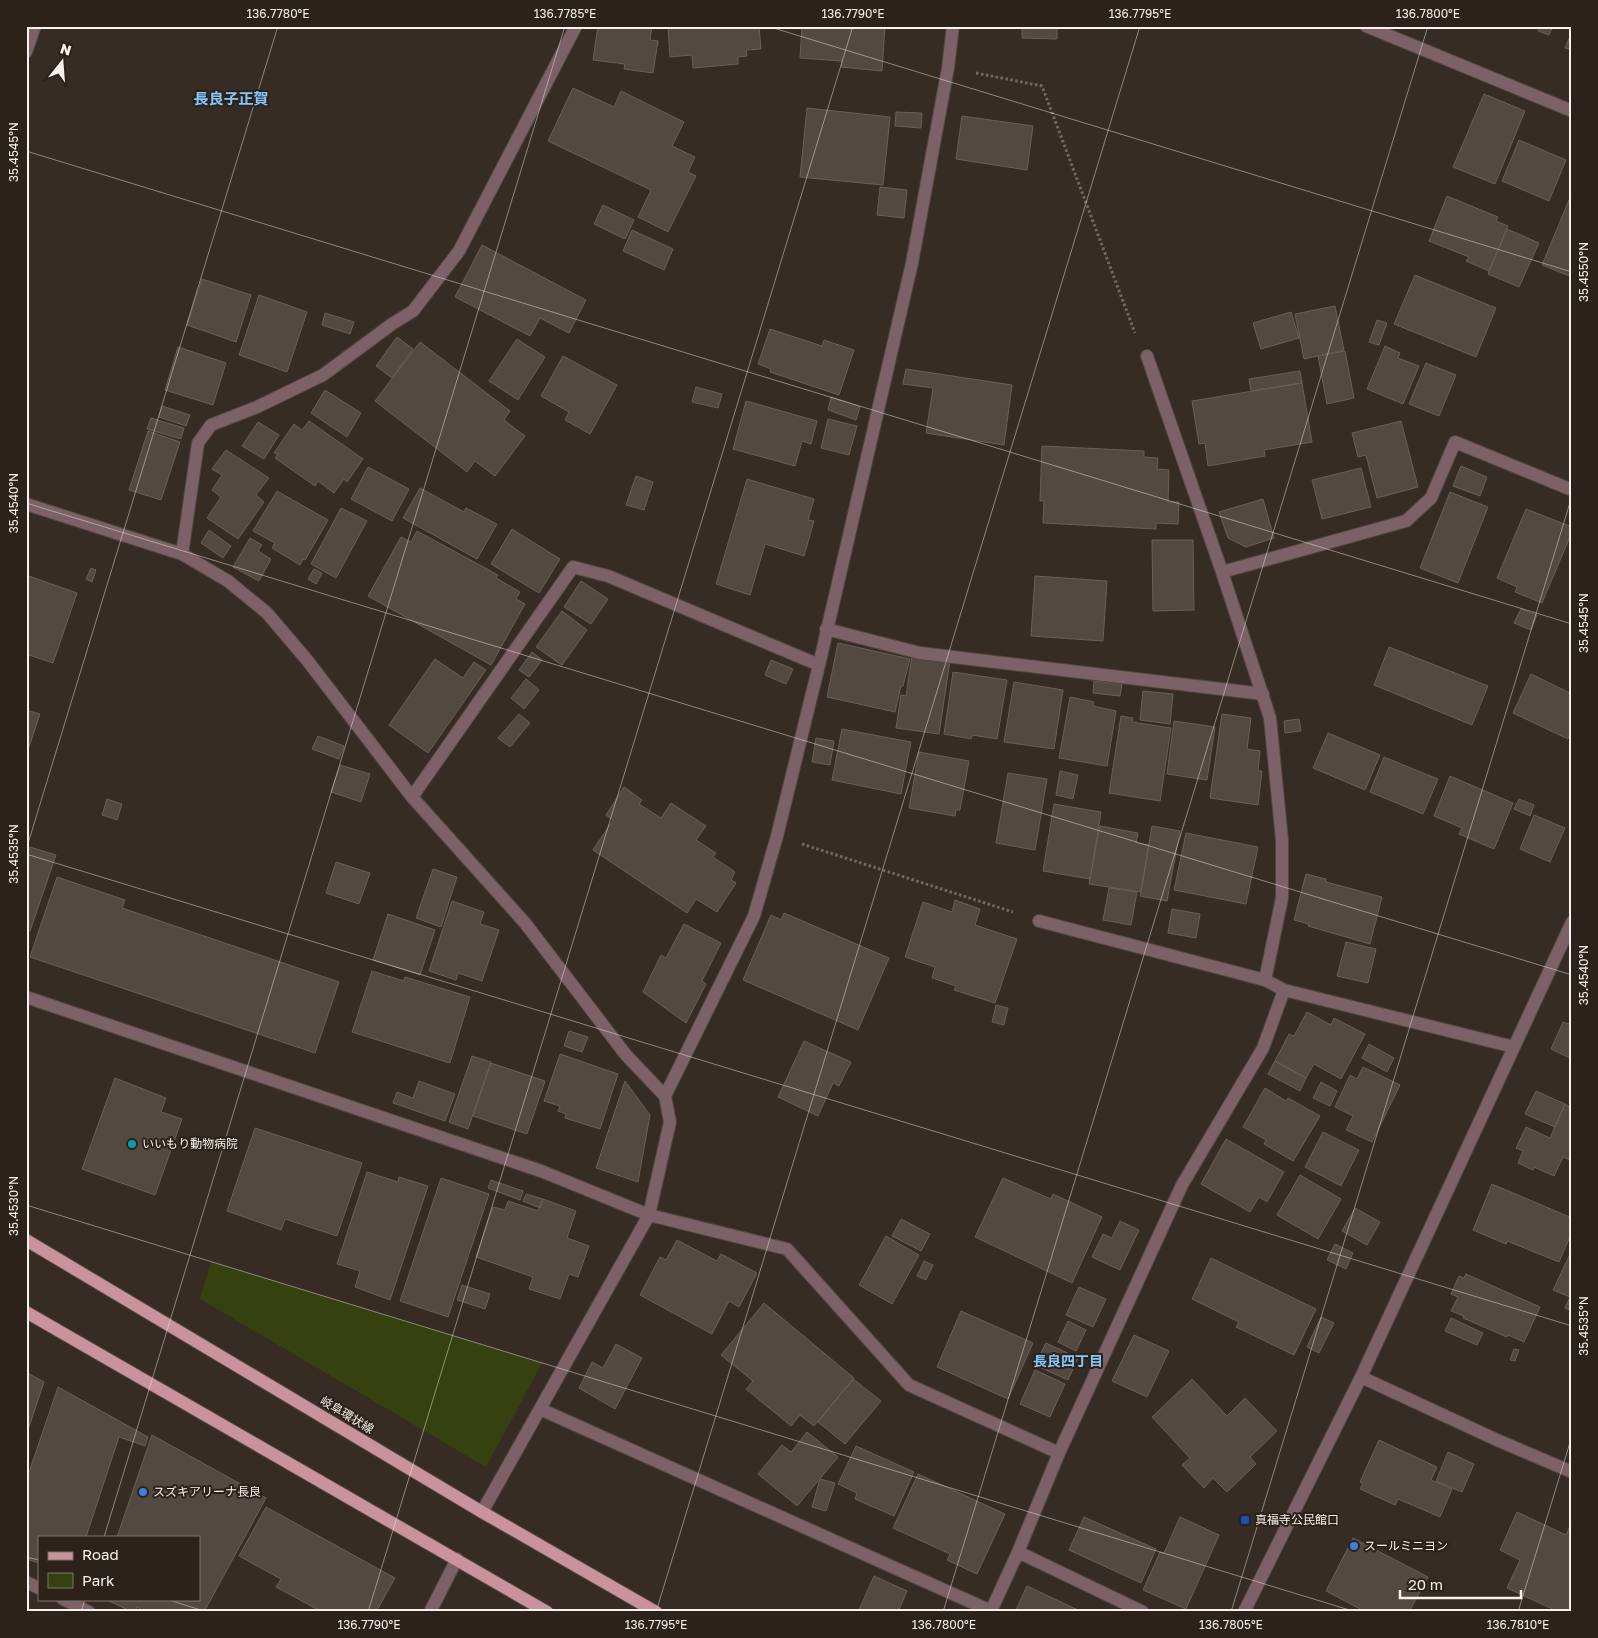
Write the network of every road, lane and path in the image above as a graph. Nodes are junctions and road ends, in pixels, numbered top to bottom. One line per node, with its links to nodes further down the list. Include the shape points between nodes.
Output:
1 (35, 26): 5 (street)
2 (576, 26): 11 (street, via 459,251 413,311 323,376 211,425 198,443)
3 (953, 26): 6 (street)
4 (1366, 26): 7 (street)
5 (26, 52)
6 (948, 68): 8 (path, via 1042,86); 13 (street, via 912,263)
7 (1572, 111)
8 (1147, 356): 12 (street)
9 (1572, 490): 12 (street, via 1455,442 1431,498 1406,521)
10 (26, 504): 11 (street)
11 (182, 554): 16 (street, via 228,581 267,613)
12 (1222, 572): 15 (street)
13 (826, 629): 14 (street); 15 (street, via 920,653)
14 (819, 665): 16 (street, via 608,576 573,567); 17 (street)
15 (1263, 694): 20 (street, via 1270,718 1282,840 1282,898)
16 (412, 797): 24 (street, via 525,923 626,1056)
17 (777, 836): 18 (path); 24 (street, via 754,916)
18 (1040, 920): 20 (street)
19 (1572, 922): 23 (street)
20 (1265, 980): 21 (street)
21 (1284, 990): 23 (street); 30 (street, via 1263,1048 1182,1185)
22 (26, 997): 25 (street, via 542,1171)
23 (1514, 1047): 28 (street)
24 (665, 1096): 25 (street, via 670,1122)
25 (649, 1215): 29 (street); 30 (street, via 787,1249 909,1385)
26 (26, 1240): 32 (main road, 岐阜環状線)
27 (26, 1312): 34 (main road)
28 (1361, 1377): 31 (street); 43 (street)
29 (540, 1409): 32 (street); 33 (street, via 991,1611)
30 (1059, 1453): 33 (street)
31 (1572, 1472)
32 (482, 1512): 41 (main road, 岐阜環状線)
33 (1018, 1552): 42 (street)
34 (457, 1559): 39 (street); 40 (main road)
35 (26, 1582): 36 (street)
36 (38, 1588)
37 (65, 1600): 38 (street)
38 (89, 1612)
39 (430, 1612)
40 (547, 1612)
41 (656, 1612)
42 (1143, 1612)
43 (1244, 1612)

